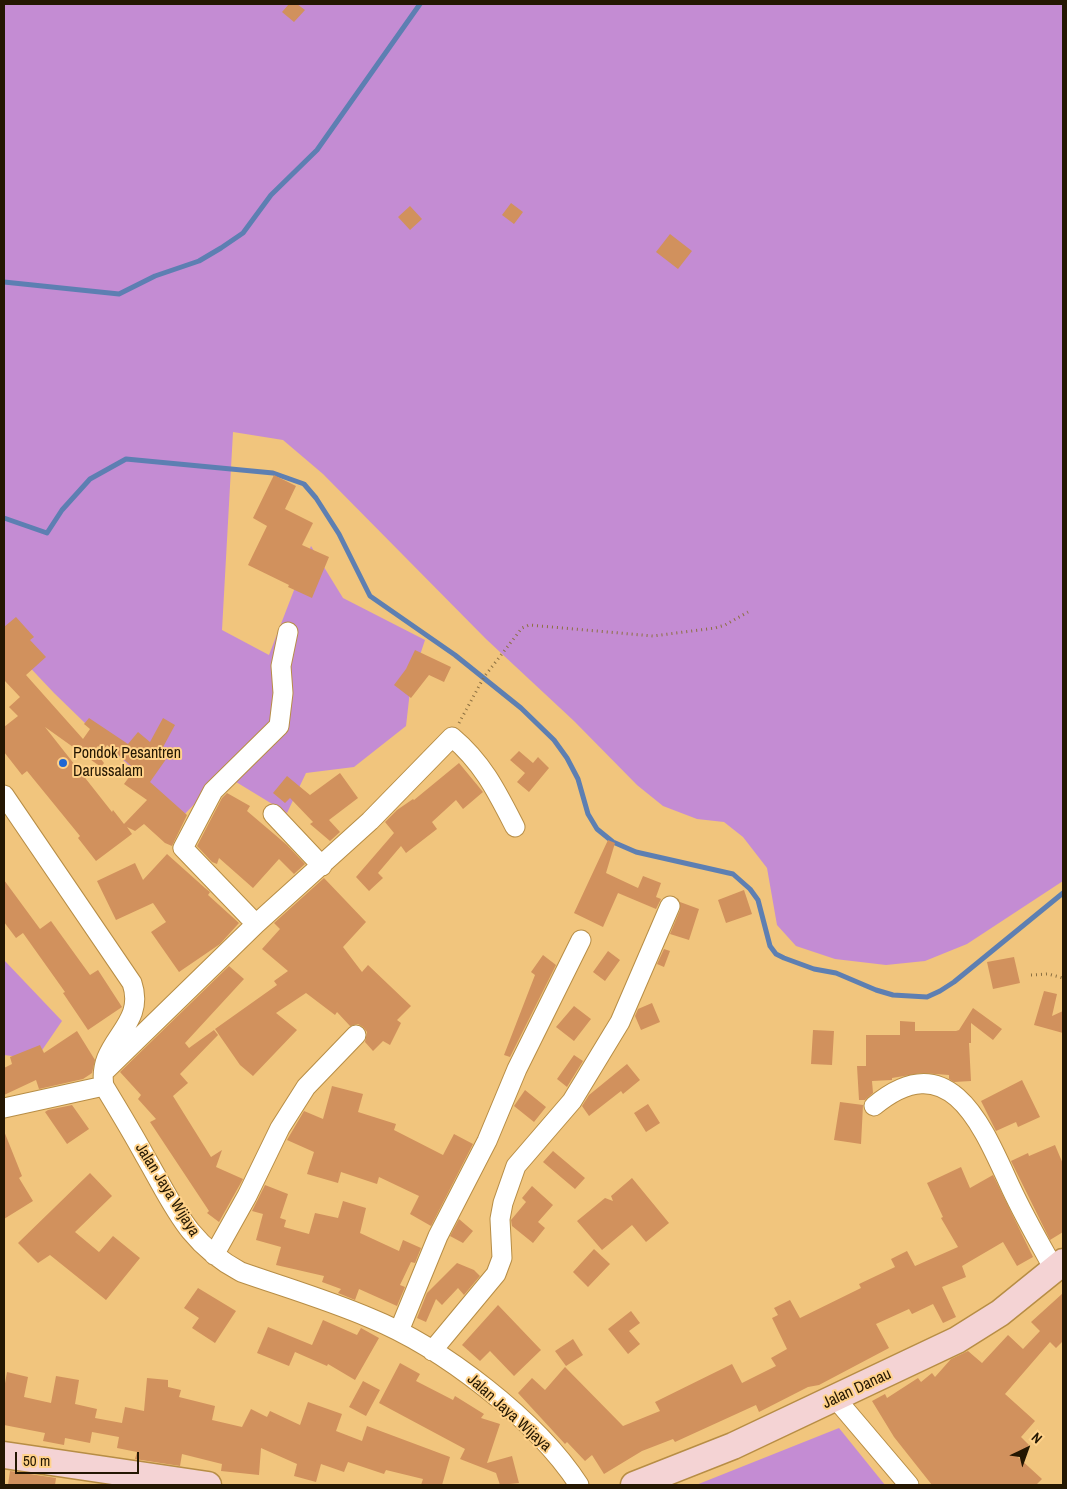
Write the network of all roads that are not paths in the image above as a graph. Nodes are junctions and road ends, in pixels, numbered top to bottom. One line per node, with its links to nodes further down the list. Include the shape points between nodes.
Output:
1 (288, 632): 7 (street, via 281,666 279,726 213,791 182,848)
2 (4, 795): 10 (street, via 132,984 135,1009 111,1047)
3 (273, 814): 5 (street)
4 (515, 827): 5 (street, via 483,768 452,737)
5 (322, 866): 7 (street)
6 (670, 906): 16 (street, via 620,1022 572,1101 532,1146 512,1175 500,1219 502,1258 496,1274)
7 (256, 924): 10 (street)
8 (581, 940): 15 (street, via 517,1069 487,1141 438,1236)
9 (356, 1035): 13 (street, via 306,1087 280,1128)
10 (104, 1079): 12 (street); 13 (street, Jalan Jaya Wijaya, via 185,1226)
11 (874, 1106): 14 (street, via 889,1093 911,1085 931,1084 960,1099 972,1111 1024,1215)
12 (4, 1108)
13 (214, 1255): 15 (street, Jalan Jaya Wijaya, via 241,1272)
14 (1059, 1266): 17 (street, Jalan Danau, via 1000,1313 957,1340)
15 (399, 1331): 16 (street, Jalan Jaya Wijaya)
16 (432, 1350): 20 (street, Jalan Jaya Wijaya, via 538,1436)
17 (836, 1399): 21 (street, Jalan Danau, via 734,1446); 22 (street)
18 (4, 1455): 19 (street)
19 (208, 1485)
20 (579, 1485)
21 (634, 1485)
22 (909, 1485)

